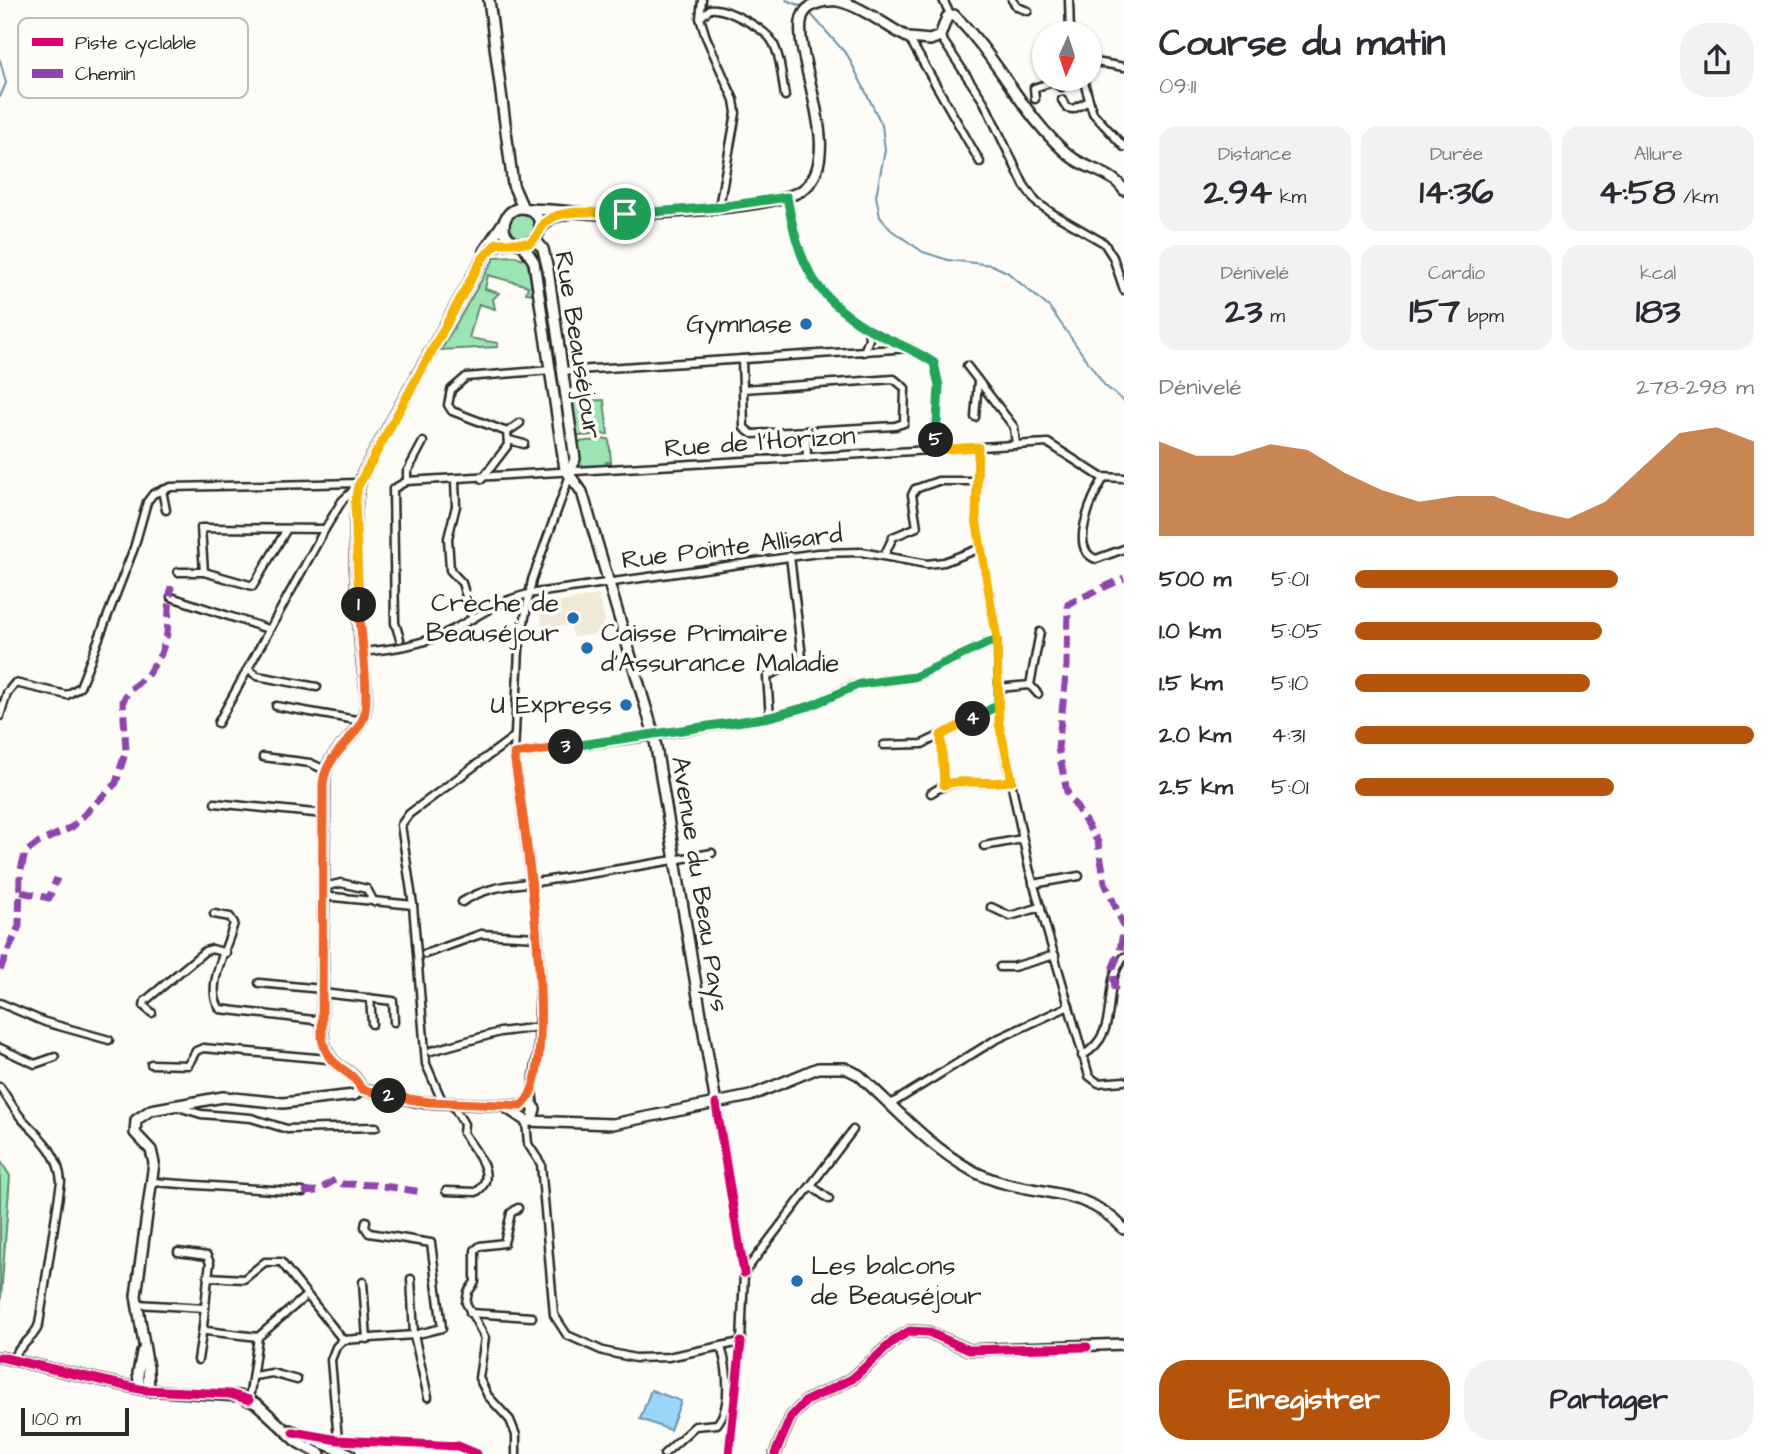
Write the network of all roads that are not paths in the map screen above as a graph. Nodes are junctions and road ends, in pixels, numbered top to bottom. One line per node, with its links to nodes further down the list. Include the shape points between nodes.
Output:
1 (489, 0): 23 (street)
2 (702, 0): 9 (street)
3 (943, 0): 8 (street)
4 (1012, 0): 7 (street)
5 (1069, 0): 10 (street)
6 (820, 1): 12 (street, via 841,2); 25 (street, via 805,12 801,26 818,113 818,155 809,183)
7 (1028, 11)
8 (950, 14): 11 (street); 24 (street, via 978,40 1057,143)
9 (700, 18): 17 (street, via 710,9 726,9 768,37); 26 (street, via 736,113)
10 (1070, 21)
11 (940, 36): 12 (street); 35 (street, via 984,102 1036,202 1104,243)
12 (909, 38): 22 (street)
13 (1102, 63): 14 (street)
14 (1124, 67)
15 (1034, 91): 18 (street)
16 (1086, 91): 20 (street)
17 (785, 96)
18 (1035, 99)
19 (1062, 100): 20 (street, via 1073,110)
20 (1089, 101): 21 (street, via 1093,113)
21 (1124, 147)
22 (980, 162)
23 (513, 185): 27 (street); 29 (street)
24 (1124, 190)
25 (787, 197): 26 (street); 36 (street, via 800,258 821,290)
26 (719, 207): 28 (street, via 625,214)
27 (525, 208): 28 (street); 29 (street); 30 (street, via 536,214)
28 (575, 212): 30 (street, via 551,218)
29 (506, 217): 32 (street, via 504,232); 34 (street, via 487,242)
30 (540, 229): 31 (street)
31 (535, 239): 33 (street); 42 (street, Rue Beauséjour, via 543,249 548,270)
32 (512, 242): 33 (street); 34 (street, via 491,246)
33 (523, 245): 41 (street, Rue Beauséjour, via 534,261)
34 (482, 259): 62 (street)
35 (1124, 290)
36 (868, 328): 37 (street); 38 (street)
37 (910, 348): 38 (street); 53 (street, via 934,363 938,373)
38 (864, 352): 39 (street)
39 (742, 359): 42 (street); 44 (street)
40 (967, 366): 43 (street)
41 (551, 370): 48 (street, via 475,376 456,384 448,397 450,409); 55 (street, Rue Beauséjour, via 565,469)
42 (562, 371): 55 (street, Rue Beauséjour, via 576,459)
43 (978, 382): 45 (street); 51 (street, via 1014,427)
44 (743, 389): 47 (street, via 748,432); 47 (street, via 887,379 905,388 906,414 900,425)
45 (975, 417)
46 (520, 423): 48 (street)
47 (806, 431): 54 (street)
48 (508, 436): 50 (street); 58 (street, via 505,450)
49 (423, 442): 59 (street)
50 (524, 444)
51 (1016, 445): 52 (street, Rue de l'Horizon); 56 (street, Rue de l'Horizon, via 1053,444)
52 (978, 447): 53 (street, Rue de l'Horizon); 61 (street)
53 (935, 450): 54 (street, Rue de l'Horizon)
54 (807, 458): 55 (street, Rue de l'Horizon)
55 (570, 473): 58 (street, Rue de l'Horizon); 73 (street, Avenue du Beau Pays, via 582,492); 74 (street)
56 (1104, 478): 57 (street); 68 (street, via 1088,508 1084,531 1088,551 1096,559)
57 (1124, 478)
58 (482, 479): 60 (street, Rue de l'Horizon)
59 (407, 481): 60 (street, Rue de l'Horizon); 79 (street, via 393,489 395,623)
60 (455, 481): 76 (street, via 456,506 448,538 450,570 462,583)
61 (976, 481): 67 (street); 70 (street, via 928,483 915,489 917,527 893,537)
62 (359, 485): 63 (street); 66 (street, via 341,501); 81 (street, via 355,502)
63 (162, 490): 64 (street); 89 (street, via 146,502 134,548 80,688 67,695 15,683)
64 (166, 510)
65 (287, 529): 66 (street); 72 (street, via 253,586); 72 (street, via 201,528)
66 (325, 529): 77 (street)
67 (981, 548): 70 (street, Rue Pointe Allisard, via 936,563); 80 (street)
68 (1124, 549)
69 (790, 556): 70 (street, Rue Pointe Allisard, via 851,551); 73 (street, Rue Pointe Allisard); 90 (street, via 801,659 769,674)
70 (884, 556)
71 (178, 572): 72 (street)
72 (204, 572)
73 (610, 582): 74 (street, Rue Pointe Allisard); 94 (street, Avenue du Beau Pays)
74 (528, 594): 76 (street, Rue Pointe Allisard); 95 (street, via 519,649)
75 (171, 597): 77 (street)
76 (472, 617): 81 (street, Rue Pointe Allisard, via 405,648)
77 (268, 629): 82 (street)
78 (1040, 632): 83 (street)
79 (400, 639)
80 (997, 639): 85 (street); 90 (street, via 914,677 860,684)
81 (361, 652): 91 (street, via 367,701)
82 (248, 669): 84 (street, via 257,676); 92 (street)
83 (1030, 685): 85 (street); 86 (street)
84 (317, 687)
85 (999, 688): 87 (street)
86 (1038, 694)
87 (998, 705): 93 (street); 100 (street)
88 (276, 706): 91 (street)
89 (0, 716)
90 (770, 717): 94 (street)
91 (362, 721): 99 (street)
92 (218, 723)
93 (941, 735): 96 (street, via 922,744); 101 (street)
94 (654, 736): 97 (street); 108 (street, Avenue du Beau Pays)
95 (514, 737): 97 (street); 115 (street, via 404,819 401,832)
96 (884, 745)
97 (514, 754): 110 (street)
98 (263, 757): 99 (street, via 310,763)
99 (325, 770): 104 (street)
100 (1012, 780): 101 (street); 105 (street)
101 (944, 785): 102 (street)
102 (931, 793)
103 (215, 803): 104 (street)
104 (324, 814): 112 (street)
105 (1022, 839): 106 (street); 111 (street)
106 (984, 846)
107 (712, 853): 108 (street)
108 (676, 860): 110 (street); 148 (street, Avenue du Beau Pays)
109 (1079, 876): 111 (street)
110 (532, 883): 114 (street, via 486,888); 119 (street)
111 (1033, 884): 117 (street)
112 (324, 891): 113 (street); 113 (street, via 341,883 367,889); 126 (street)
113 (374, 902): 115 (street)
114 (462, 902)
115 (413, 905): 147 (street, via 426,1064)
116 (991, 907): 117 (street, via 1010,916)
117 (1041, 907): 122 (street)
118 (214, 914): 120 (street, via 233,919)
119 (538, 937): 121 (street, via 481,934); 136 (street)
120 (226, 953): 131 (street, via 205,951 145,1001); 132 (street, via 215,990 220,1009)
121 (425, 954)
122 (1055, 956): 124 (street); 129 (street)
123 (1124, 957): 130 (street, via 1115,973)
124 (1000, 967)
125 (259, 983): 126 (street)
126 (322, 991): 127 (street); 132 (street)
127 (370, 998): 133 (street, via 393,1001); 135 (street)
128 (0, 1003): 137 (street, via 44,1023)
129 (1069, 1006): 140 (street); 149 (street, via 979,1049)
130 (1119, 1007)
131 (152, 1013)
132 (322, 1021): 142 (street)
133 (394, 1022)
134 (1116, 1022): 140 (street, via 1100,1047)
135 (372, 1024)
136 (539, 1027): 139 (street, via 500,1032); 151 (street)
137 (109, 1040)
138 (0, 1048): 141 (street, via 35,1064)
139 (431, 1051)
140 (1082, 1056): 144 (street, via 1089,1076 1098,1083)
141 (55, 1058)
142 (328, 1059): 143 (street, via 203,1048 188,1065); 146 (street)
143 (150, 1063)
144 (1124, 1081)
145 (0, 1087): 182 (street, via 50,1148 61,1182 39,1324)
146 (361, 1089): 147 (street); 150 (street, via 354,1095 291,1103 223,1097)
147 (447, 1103): 151 (street); 156 (street, via 484,1163 484,1182 476,1192)
148 (716, 1104): 149 (street, via 831,1067 859,1075); 151 (street, via 624,1123 565,1121)
149 (891, 1104): 161 (street, via 934,1144 974,1172 1001,1183 1093,1203)
150 (177, 1106): 152 (street, via 287,1129); 154 (street, via 151,1110 136,1120 135,1133 153,1153)
151 (527, 1111): 178 (street, via 528,1144 541,1164 554,1315 567,1335 603,1351 635,1358)
152 (376, 1127)
153 (853, 1130): 155 (street)
154 (152, 1182): 157 (street); 167 (street)
155 (811, 1186): 158 (street); 178 (street, via 744,1273 741,1342)
156 (446, 1191)
157 (303, 1192)
158 (829, 1199)
159 (518, 1208): 169 (street, via 511,1213 504,1242 475,1250 475,1282 466,1296)
160 (366, 1221): 172 (street, via 369,1233 426,1240 433,1248 444,1324 439,1331)
161 (1124, 1228)
162 (178, 1251): 163 (street, via 207,1256)
163 (208, 1277): 166 (street, via 244,1279 265,1262 278,1261); 168 (street)
164 (411, 1279): 172 (street)
165 (363, 1282): 174 (street)
166 (307, 1296): 173 (street); 176 (street)
167 (136, 1304): 168 (street); 175 (street)
168 (205, 1308): 171 (street)
169 (470, 1313): 170 (street); 197 (street, via 485,1338 481,1384 510,1420)
170 (532, 1317)
171 (203, 1327): 173 (street, via 212,1334); 183 (street)
172 (414, 1335): 174 (street); 189 (street)
173 (258, 1337): 185 (street)
174 (367, 1339): 176 (street)
175 (142, 1340): 184 (street); 188 (street)
176 (344, 1340): 193 (street, via 331,1360)
177 (1124, 1344): 179 (street)
178 (721, 1347): 198 (street, via 727,1365 723,1417 717,1424 695,1426)
179 (1087, 1347): 180 (street); 199 (street, via 969,1350 928,1332 910,1331 852,1379 806,1401 791,1417)
180 (1124, 1351)
181 (0, 1357): 182 (street)
182 (12, 1360): 187 (street)
183 (198, 1360)
184 (138, 1374): 187 (street, via 131,1381); 188 (street)
185 (254, 1376): 186 (street, via 285,1374); 190 (street)
186 (297, 1380)
187 (119, 1382): 188 (street)
188 (145, 1390): 190 (street, via 223,1393)
189 (428, 1397)
190 (249, 1400): 191 (street)
191 (283, 1426): 192 (street); 194 (street, via 299,1443)
192 (293, 1432): 193 (street); 195 (street)
193 (338, 1440): 196 (street, via 458,1446)
194 (320, 1454)
195 (350, 1454)
196 (477, 1454)
197 (516, 1454)
198 (664, 1454)
199 (775, 1454)

